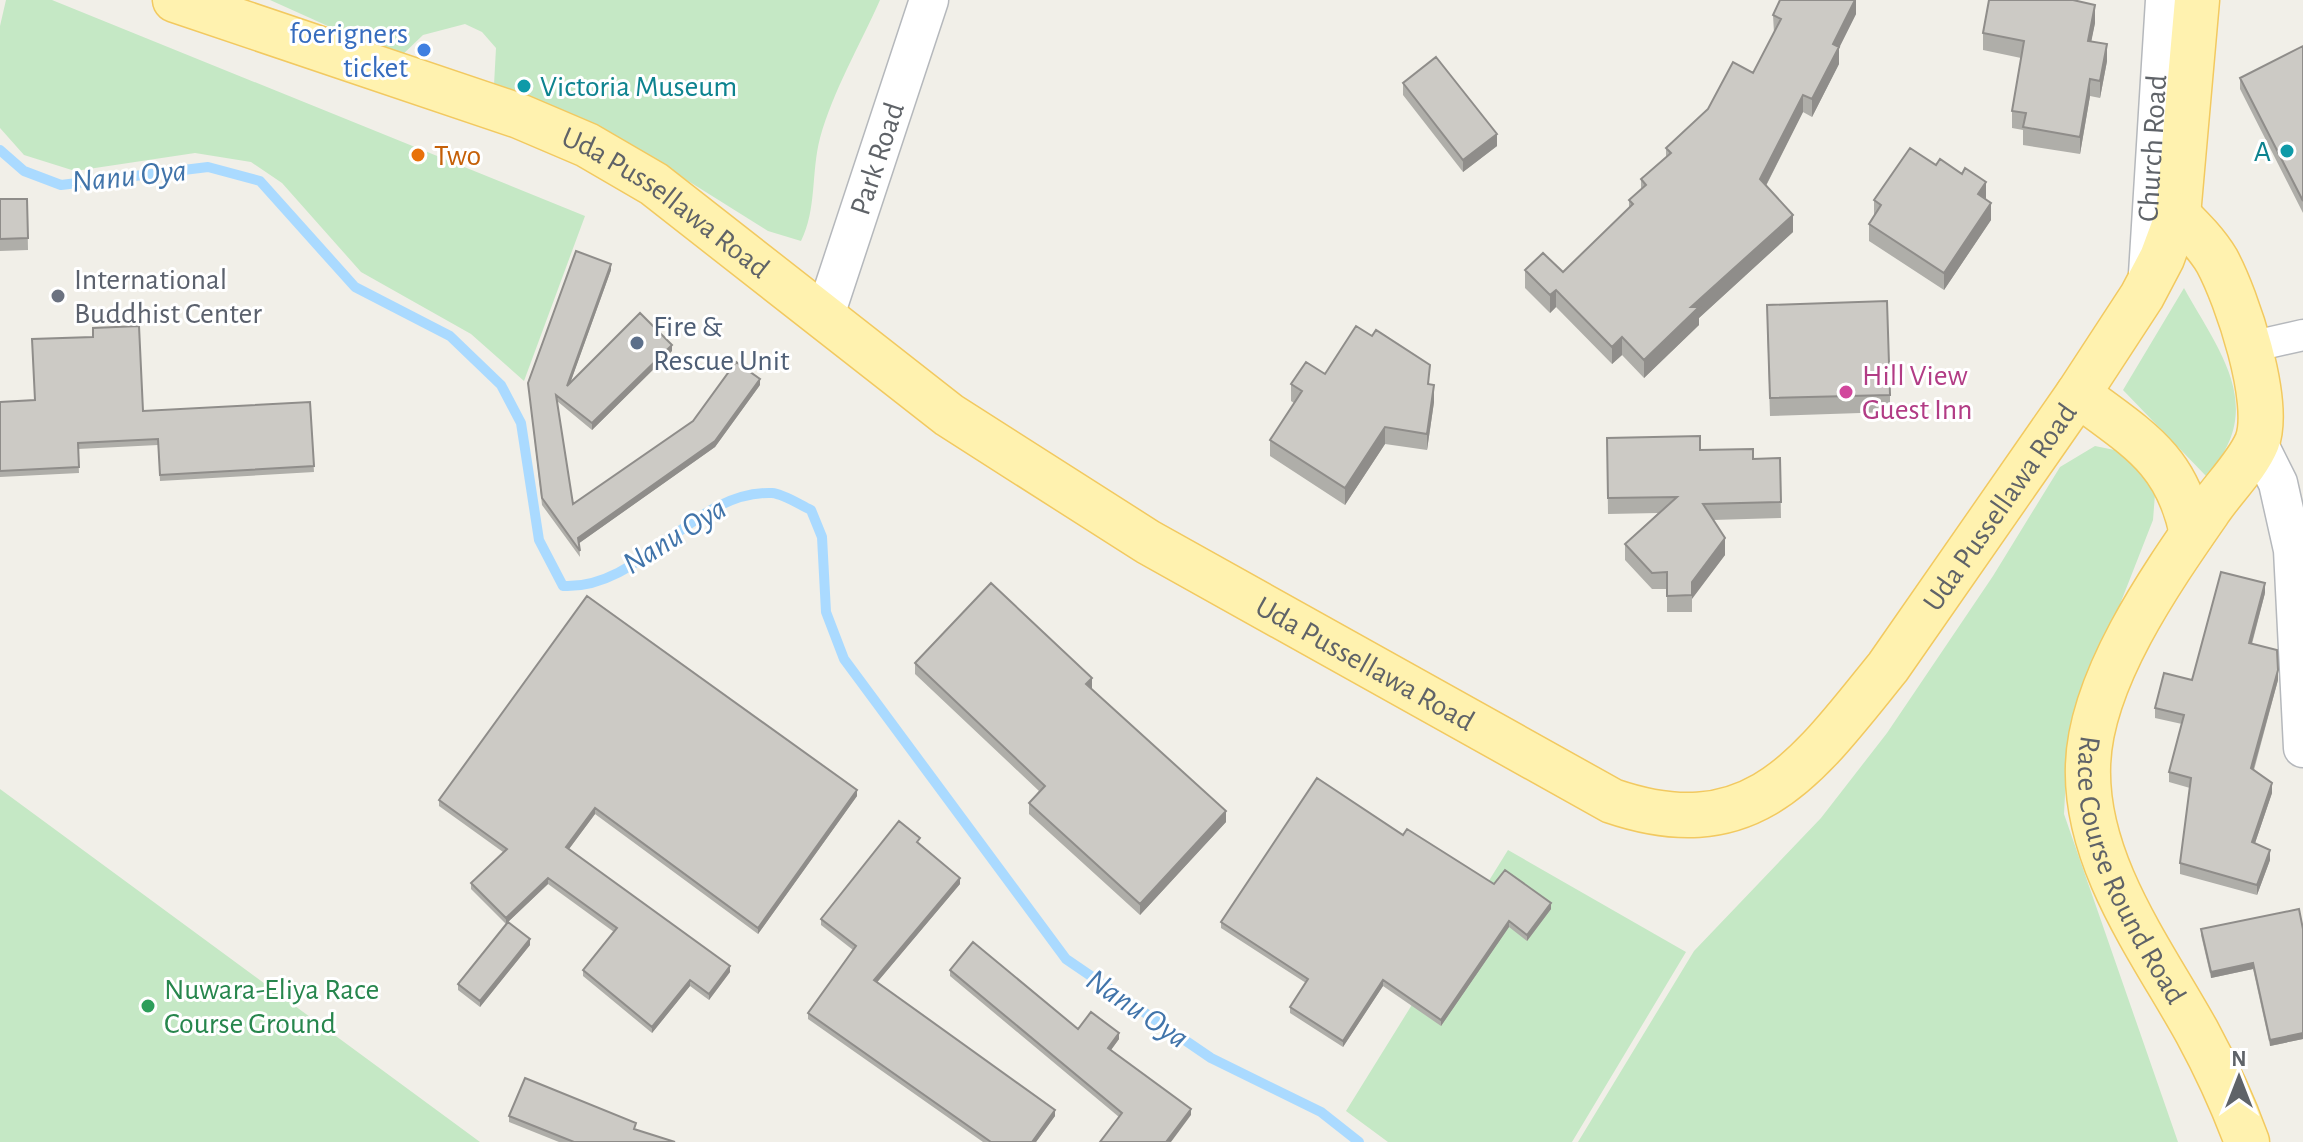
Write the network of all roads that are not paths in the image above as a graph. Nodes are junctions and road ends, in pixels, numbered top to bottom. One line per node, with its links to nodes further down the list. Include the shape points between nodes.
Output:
1 (175, 0): 7 (main road, Uda Pussellawa Road, via 519,116 587,145 654,184)
2 (929, 0): 7 (street, Park Road)
3 (2161, 0): 6 (street, Church Road)
4 (2197, 0): 5 (main road, Uda Pussellawa Road)
5 (2178, 215): 6 (main road, Uda Pussellawa Road); 9 (main road, via 2216,260)
6 (2142, 296): 10 (main road, Uda Pussellawa Road)
7 (824, 318): 10 (main road, Uda Pussellawa Road, via 949,415 1148,542 1612,801 1681,817 1717,815 1748,805 1781,784 1840,725 1888,667)
8 (2303, 335): 9 (street)
9 (2250, 347): 11 (main road)
10 (2078, 394): 12 (main road, via 2166,466 2181,490)
11 (2257, 441): 12 (main road, Race Course Round Road); 13 (street, via 2278,483 2293,550)
12 (2192, 534): 14 (main road, Race Course Round Road, via 2148,601 2105,695 2092,730 2090,800 2095,833 2129,909 2199,1036)
13 (2303, 748)
14 (2247, 1142)

